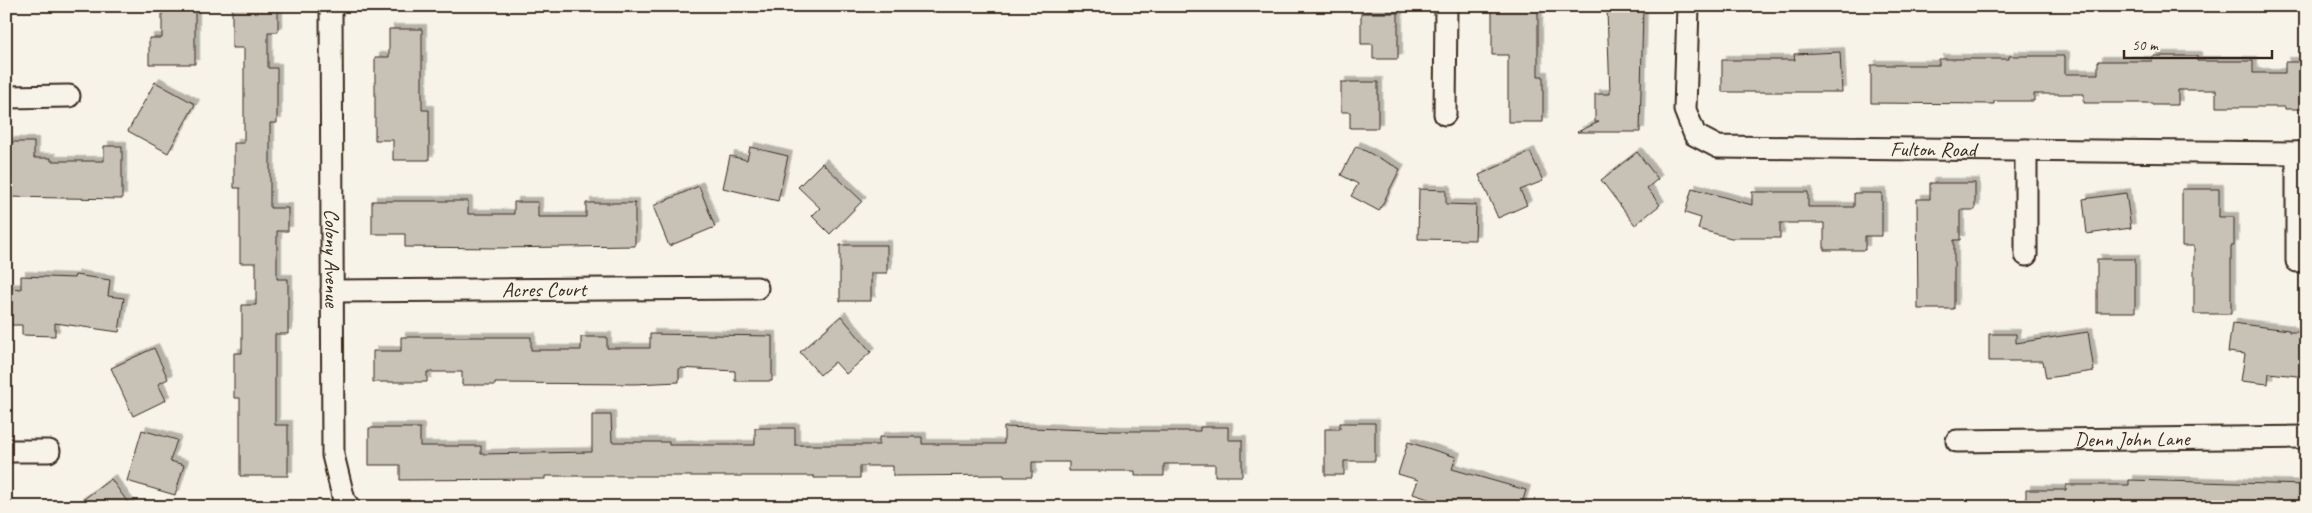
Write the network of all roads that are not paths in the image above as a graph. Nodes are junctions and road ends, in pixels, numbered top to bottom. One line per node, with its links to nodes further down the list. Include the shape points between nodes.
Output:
1 (331, 6): 12 (street, Colony Avenue)
2 (1446, 6): 6 (street)
3 (1688, 6): 7 (street, Fulton Road, via 1685,110 1694,135 1718,147)
4 (69, 96): 5 (street)
5 (6, 97)
6 (1445, 114)
7 (2026, 150): 8 (street, Fulton Road); 9 (street)
8 (2302, 153): 10 (street)
9 (2026, 255)
10 (2297, 261)
11 (757, 288): 12 (street, Acres Court)
12 (332, 291): 17 (street, Colony Avenue, via 332,455 344,500)
13 (2306, 437): 14 (street, Denn John Lane)
14 (1958, 441)
15 (6, 451): 16 (street)
16 (49, 451)
17 (349, 507)

